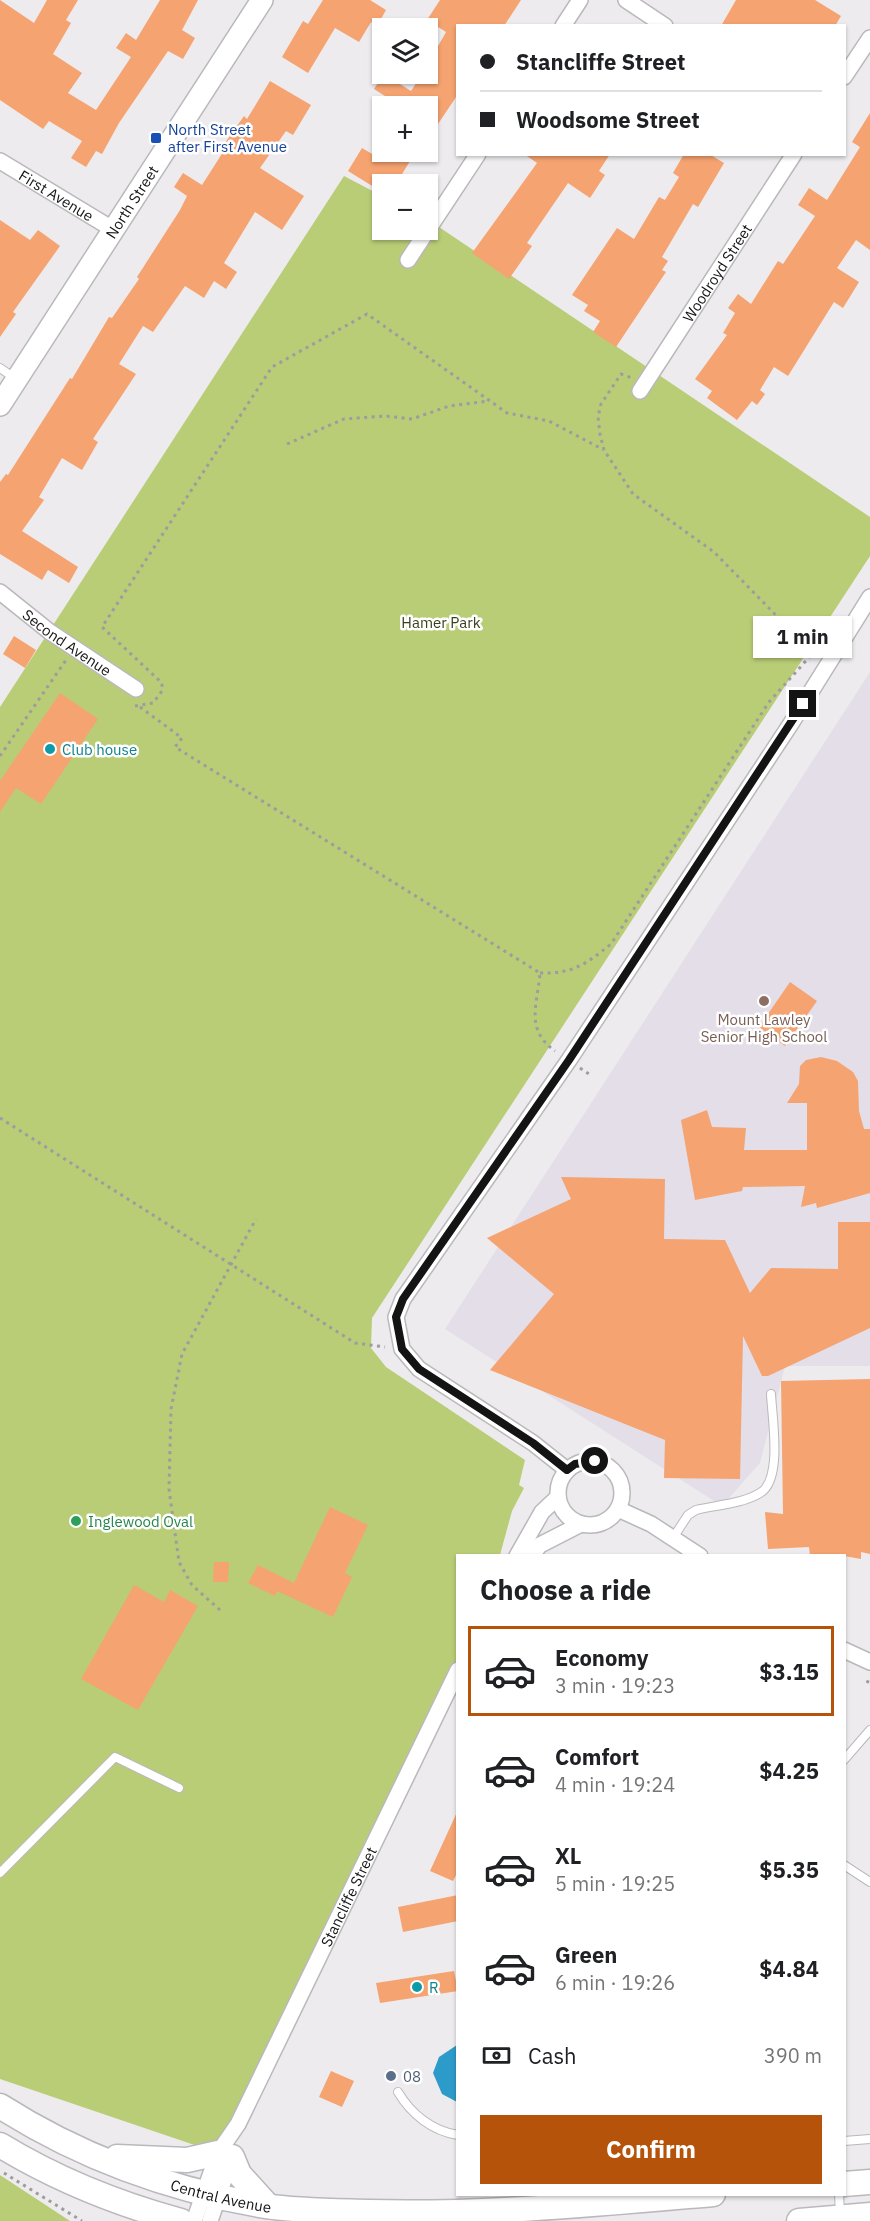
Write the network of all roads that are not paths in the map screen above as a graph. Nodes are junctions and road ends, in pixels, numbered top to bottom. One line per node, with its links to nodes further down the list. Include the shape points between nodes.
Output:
1 (262, 0): 11 (main road, North Street)
2 (580, 0): 4 (street)
3 (626, 0): 5 (street)
4 (564, 24)
5 (662, 24)
6 (870, 38): 7 (street)
7 (846, 74)
8 (477, 156): 12 (street)
9 (793, 156): 14 (street, Woodroyd Street)
10 (0, 161): 11 (street, First Avenue)
11 (114, 230): 13 (main road, North Street)
12 (408, 260)
13 (9, 374): 15 (main road, North Street)
14 (642, 388)
15 (0, 405)
16 (0, 592): 18 (street, Second Avenue)
17 (870, 597): 20 (street, via 569,1060 403,1299 396,1317 402,1349 419,1369 533,1443)
18 (132, 695)
19 (771, 1394): 24 (lane, via 774,1469 770,1484 761,1493 696,1510 688,1515)
20 (567, 1470): 21 (street, via 558,1485); 22 (street, via 585,1461 605,1464 619,1479 622,1499)
21 (558, 1497): 23 (street, via 563,1511); 25 (street, via 542,1512)
22 (618, 1509): 23 (street, via 605,1522); 24 (street)
23 (581, 1524): 26 (street, via 540,1545)
24 (674, 1538): 27 (street)
25 (518, 1554)
26 (533, 1554)
27 (696, 1554)
28 (846, 1651): 29 (street)
29 (870, 1662)
30 (456, 1674): 43 (street, Stancliffe Street)
31 (870, 1730): 32 (lane)
32 (846, 1758)
33 (179, 1788): 35 (lane, via 115,1757)
34 (846, 1866): 36 (lane)
35 (0, 1873)
36 (870, 1882)
37 (398, 2092): 39 (lane, via 404,2103 428,2124)
38 (0, 2106): 44 (main road, Central Avenue, via 30,2125)
39 (456, 2134)
40 (870, 2139): 41 (lane)
41 (846, 2141)
42 (0, 2145): 52 (main road, via 89,2190)
43 (225, 2155): 44 (main road, via 187,2160); 47 (street, Stancliffe Street); 49 (main road)
44 (97, 2156): 47 (main road, Central Avenue, via 154,2179)
45 (870, 2182): 46 (main road)
46 (846, 2184)
47 (210, 2195): 49 (main road, Central Avenue); 53 (street, Stancliffe Street); 54 (street, Stancliffe Street)
48 (685, 2196): 49 (main road, Central Avenue, via 397,2213)
49 (268, 2206)
50 (840, 2206): 51 (main road); 55 (main road)
51 (870, 2215)
52 (181, 2221)
53 (194, 2221)
54 (210, 2221)
55 (799, 2221)

